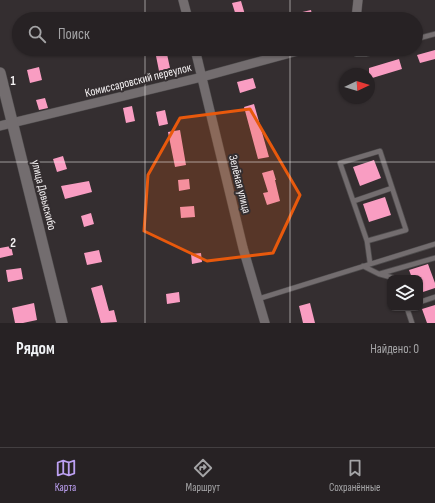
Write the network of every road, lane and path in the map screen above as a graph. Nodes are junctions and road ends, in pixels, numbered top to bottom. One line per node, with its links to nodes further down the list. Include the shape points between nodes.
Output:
1 (183, 0): 3 (street)
2 (358, 0): 4 (street)
3 (186, 12)
4 (357, 12)
5 (435, 34): 6 (lane)
6 (423, 37)
7 (197, 56): 10 (street, Зелёная улица)
8 (279, 56): 10 (street, Комиссаровский переулок)
9 (0, 72): 11 (street, улица Довыскибо)
10 (202, 77): 11 (street, Комиссаровский переулок); 23 (street, Зелёная улица, via 243,248)
11 (13, 124): 12 (street, Комиссаровский переулок); 26 (street, улица Довыскибо)
12 (0, 126)
13 (392, 188): 14 (lane); 14 (lane, via 380,151 340,163); 15 (lane, via 406,230)
14 (354, 200): 15 (lane)
15 (367, 241): 18 (lane)
16 (435, 244): 18 (lane)
17 (435, 258): 20 (lane)
18 (370, 263): 19 (lane)
19 (363, 266): 20 (lane); 23 (lane)
20 (379, 274): 21 (lane)
21 (387, 276)
22 (435, 297): 24 (lane)
23 (258, 299): 27 (street, Зелёная улица)
24 (423, 301)
25 (408, 311): 28 (lane)
26 (62, 323)
27 (265, 323)
28 (412, 323)

